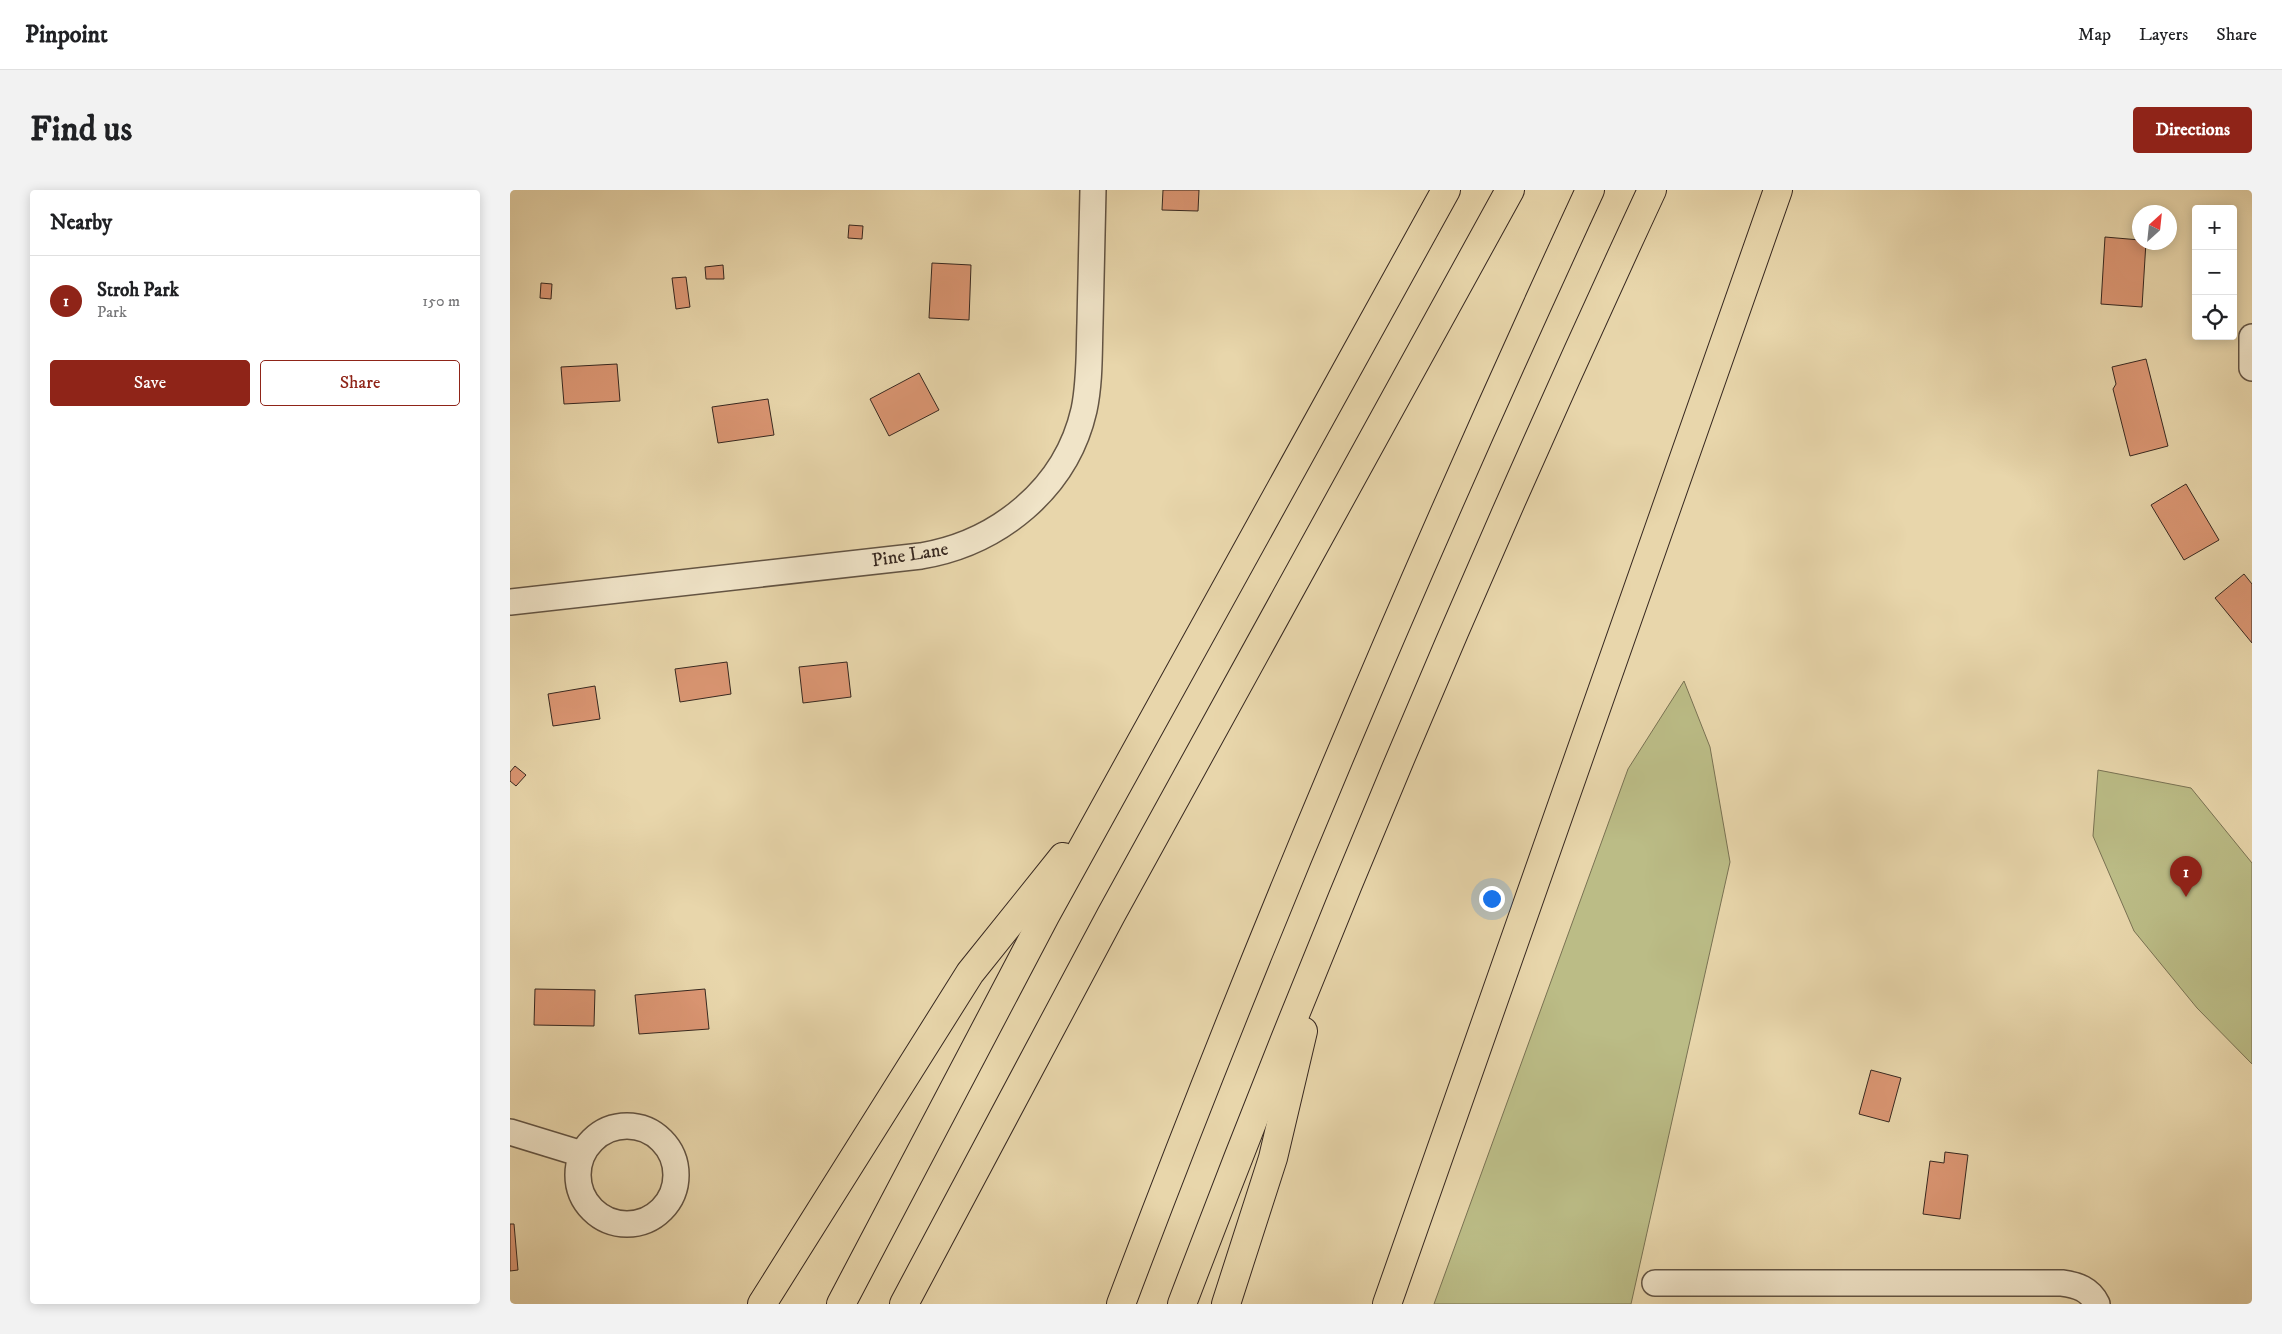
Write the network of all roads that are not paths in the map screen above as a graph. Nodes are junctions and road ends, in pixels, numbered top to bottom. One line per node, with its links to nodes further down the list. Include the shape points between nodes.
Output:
1 (1093, 190): 9 (street, Pine Lane, via 1088,374 1083,412 1062,464 1038,496 1010,521 977,540 940,553)
2 (1446, 190): 10 (highway)
3 (1510, 190): 17 (highway, via 1112,914)
4 (1590, 190): 18 (highway, via 1363,701)
5 (1652, 190): 11 (highway, via 1488,554)
6 (1778, 190): 21 (highway)
7 (2252, 337): 8 (street)
8 (2252, 368)
9 (510, 602)
10 (1111, 797): 15 (highway, via 970,973); 16 (highway, via 981,1035)
11 (1318, 959): 19 (highway); 20 (highway, via 1273,1158)
12 (510, 1132): 13 (street)
13 (582, 1154)
14 (1654, 1283): 22 (street, via 2062,1283 2083,1288)
15 (762, 1304)
16 (841, 1304)
17 (904, 1304)
18 (1121, 1304)
19 (1182, 1304)
20 (1226, 1304)
21 (1387, 1304)
22 (2097, 1304)

